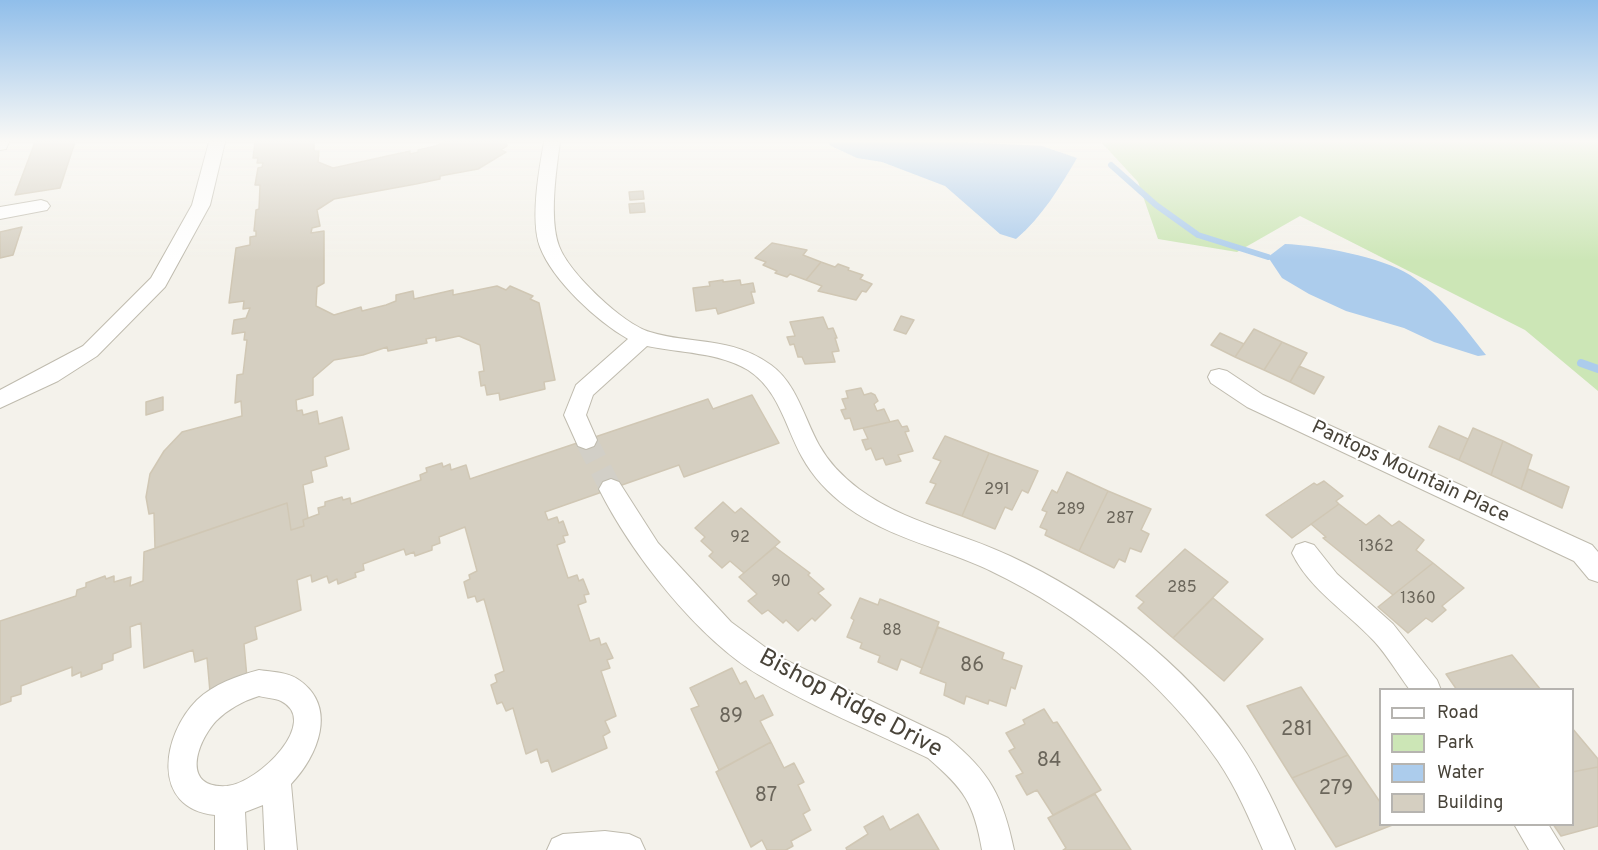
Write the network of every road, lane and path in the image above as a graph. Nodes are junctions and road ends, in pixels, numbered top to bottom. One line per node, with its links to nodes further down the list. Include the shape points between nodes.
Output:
1 (207, 182): 7 (street, via 201,205 158,282 90,351)
2 (546, 182): 5 (street, via 549,249 590,302)
3 (41, 206): 4 (street)
4 (0, 213)
5 (643, 338): 8 (street, via 584,391 575,415); 21 (street, via 738,357 767,372 779,387 817,463 860,504 934,539 1034,578 1096,621 1151,666 1228,750 1257,799)
6 (1219, 377): 11 (street, Pantops Mountain Place, via 1255,401 1583,553)
7 (0, 400)
8 (586, 440)
9 (611, 489): 20 (street, Bishop Ridge Drive, via 649,551 722,631 767,665 938,748 962,768 981,793 992,818)
10 (1305, 553): 12 (street, via 1328,582 1384,633)
11 (1598, 571)
12 (1425, 688)
13 (276, 779): 14 (street); 14 (street, via 293,761 304,740 308,720 304,703 295,690 279,683 238,689 200,717 187,737 181,758 183,777 192,791 209,800); 17 (street)
14 (230, 801): 16 (street)
15 (1530, 826): 22 (street)
16 (231, 850)
17 (281, 850)
18 (563, 850): 19 (street)
19 (629, 850)
20 (998, 850)
21 (1279, 850)
22 (1548, 850)

